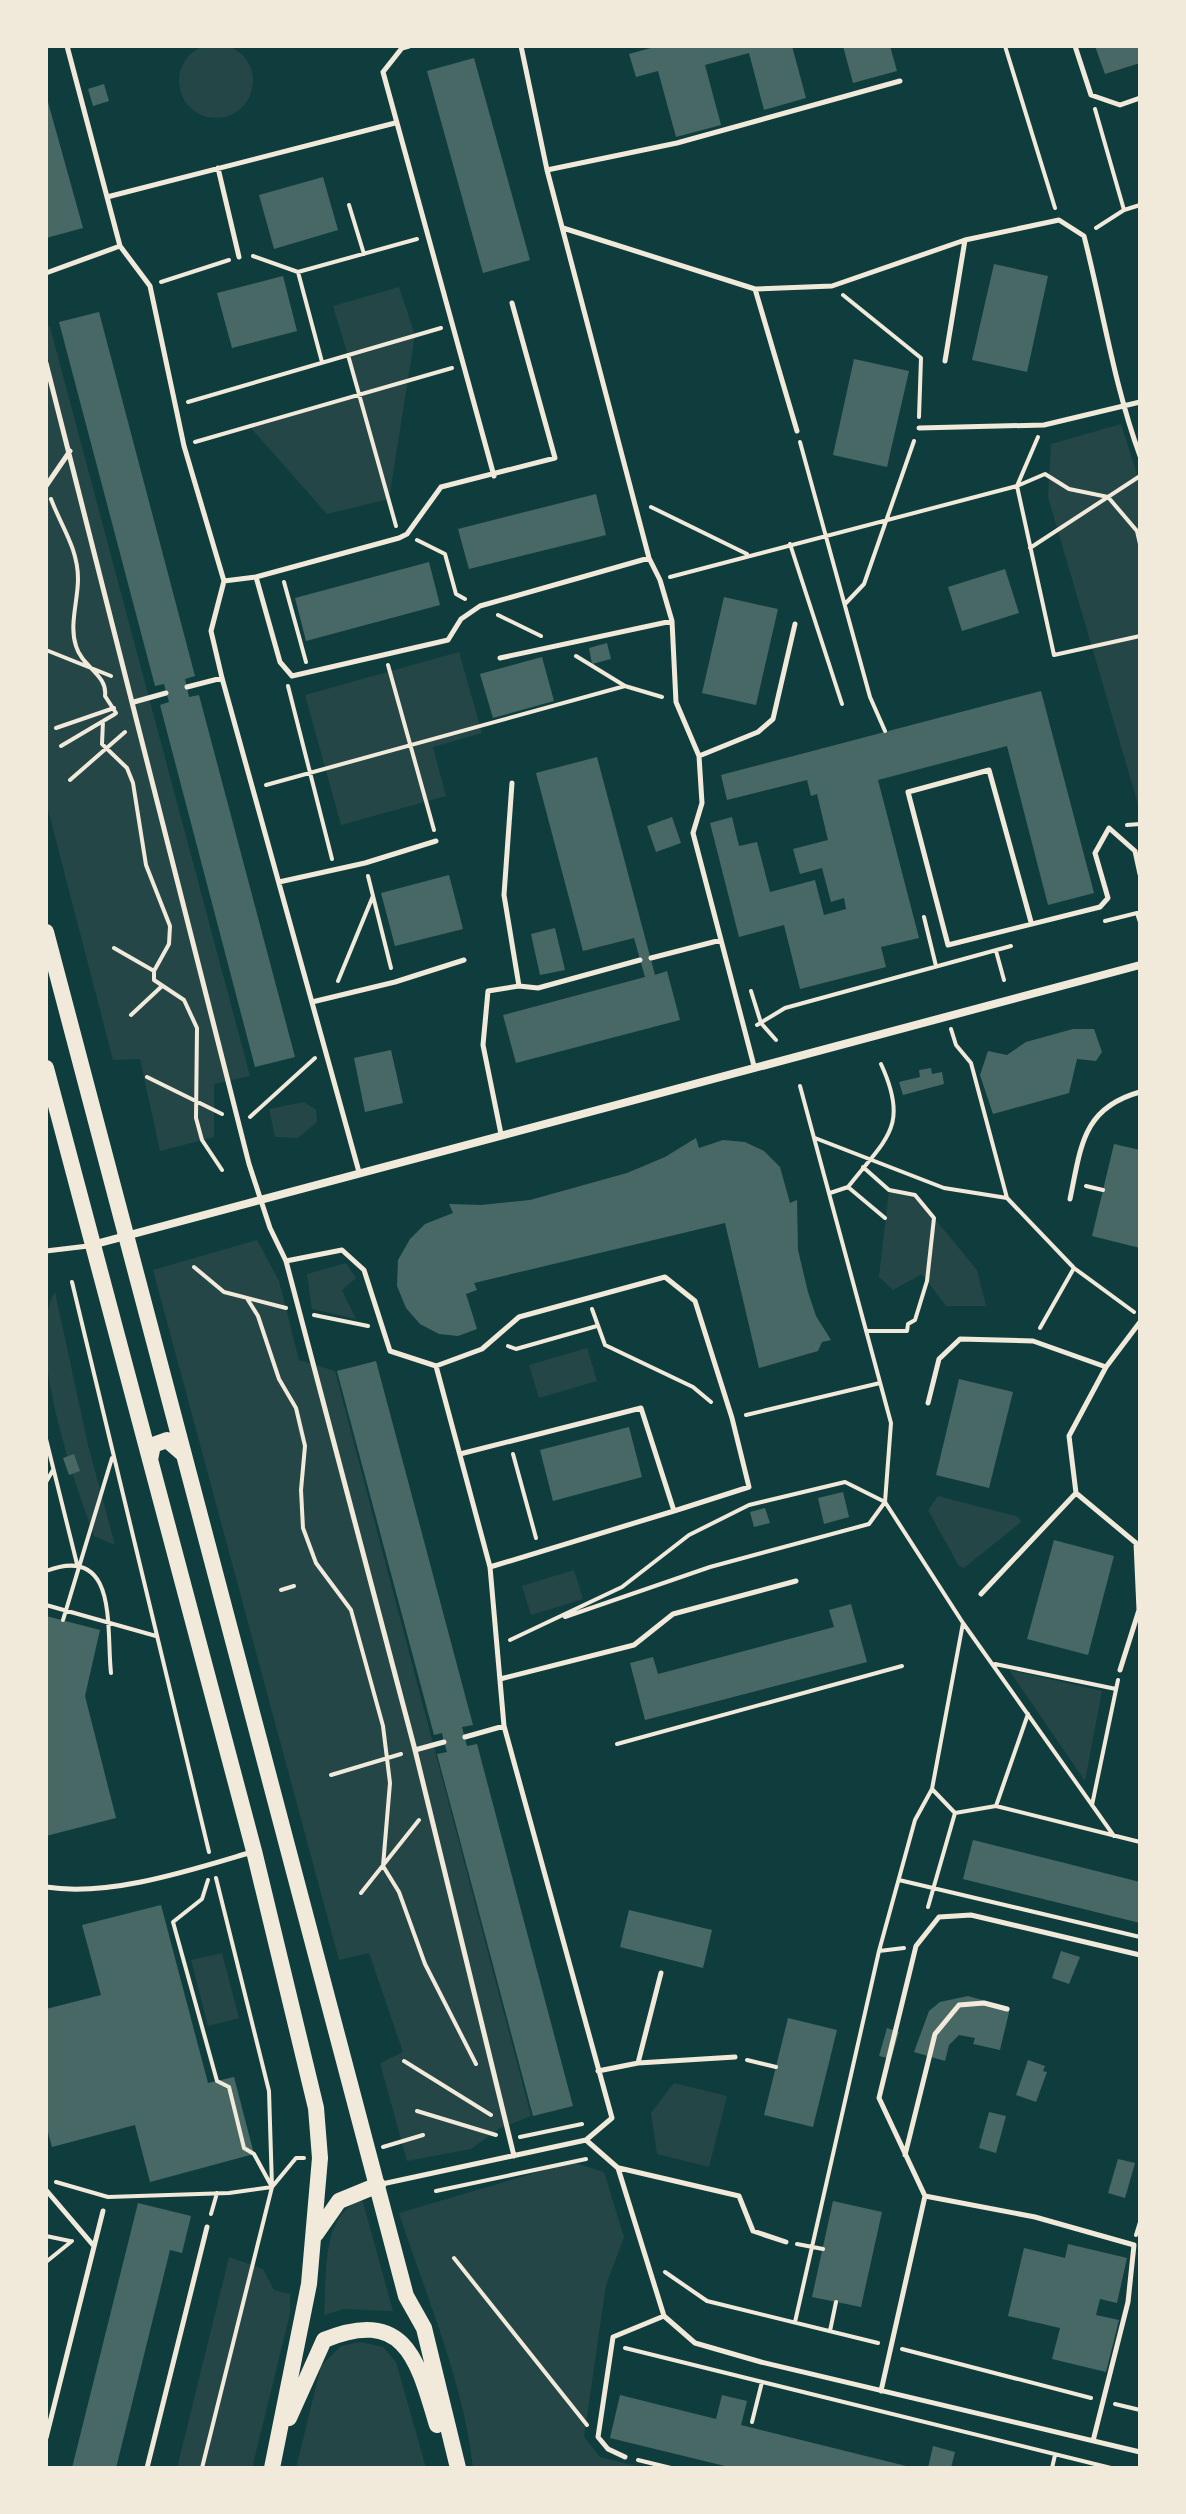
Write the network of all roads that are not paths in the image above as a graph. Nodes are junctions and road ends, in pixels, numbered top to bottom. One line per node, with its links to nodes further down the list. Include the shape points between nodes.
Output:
1 (67, 46): 10 (lane)
2 (409, 46): 7 (lane, via 383,72)
3 (521, 46): 9 (lane)
4 (1075, 46): 6 (lane, via 1091,95 1120,105)
5 (900, 81): 9 (lane, via 677,143)
6 (1140, 98)
7 (395, 123): 8 (lane); 26 (lane)
8 (218, 168): 10 (lane); 14 (lane)
9 (547, 170): 11 (lane)
10 (107, 197): 13 (lane)
11 (562, 227): 16 (lane); 28 (lane)
12 (965, 240): 16 (lane, via 832,286); 18 (lane); 21 (lane, via 1059,220 1084,236)
13 (120, 246): 15 (lane); 30 (lane, via 150,286 184,446)
14 (239, 257)
15 (46, 273)
16 (755, 289): 23 (lane)
17 (512, 303): 26 (lane, via 555,458)
18 (945, 361)
19 (46, 363): 24 (lane)
20 (1140, 402): 21 (lane)
21 (1122, 406): 22 (lane, via 1044,425); 25 (lane)
22 (919, 428)
23 (797, 431)
24 (70, 451): 27 (lane); 37 (lane)
25 (1140, 456)
26 (494, 476): 29 (lane, via 441,487 399,538)
27 (46, 486)
28 (649, 558): 29 (lane, via 480,606 461,619 448,640 292,676 280,662); 31 (lane)
29 (256, 577): 30 (lane)
30 (224, 581): 34 (lane, via 211,631)
31 (672, 621): 33 (lane); 38 (lane, via 676,702)
32 (795, 624): 38 (lane, via 773,719 758,732)
33 (500, 658)
34 (222, 678): 35 (lane); 42 (lane)
35 (187, 687)
36 (166, 693): 37 (lane)
37 (134, 702): 57 (lane)
38 (699, 756): 45 (lane, via 702,803 693,833)
39 (512, 783): 50 (lane, via 504,895)
40 (436, 841): 42 (lane)
41 (1140, 874): 43 (lane, via 1135,851 1109,828 1095,853 1108,898 1100,907)
42 (279, 882): 51 (lane)
43 (1031, 922): 43 (lane, via 948,945 908,792 989,770)
44 (46, 932): 59 (main road)
45 (721, 940): 46 (lane); 52 (lane)
46 (651, 958)
47 (464, 960): 51 (lane)
48 (640, 960): 50 (lane, via 538,988)
49 (1140, 965): 52 (street)
50 (519, 986): 55 (lane, via 488,991 483,1045)
51 (312, 1002): 56 (lane)
52 (754, 1066): 55 (street)
53 (46, 1068): 60 (main road)
54 (1140, 1092): 58 (lane, via 1116,1099 1086,1128)
55 (501, 1134): 56 (street)
56 (359, 1172): 57 (street)
57 (261, 1197): 59 (street); 62 (lane)
58 (1070, 1199)
59 (127, 1235): 60 (street); 67 (main road)
60 (91, 1246): 61 (lane); 69 (main road)
61 (46, 1251)
62 (286, 1261): 64 (lane, via 342,1250 364,1270 390,1351); 80 (lane)
63 (1140, 1320): 65 (lane)
64 (436, 1366): 68 (lane); 71 (lane, via 482,1349 519,1317 665,1277 695,1301 749,1487)
65 (1106, 1367): 66 (lane, via 1033,1341 960,1339 939,1359); 70 (lane, via 1069,1436)
66 (928, 1403)
67 (182, 1453): 69 (main road, via 167,1440 153,1445); 93 (main road)
68 (460, 1454): 71 (lane, via 641,1408); 72 (lane)
69 (150, 1462): 81 (main road)
70 (1076, 1493): 74 (lane); 75 (lane, via 1136,1543 1139,1610)
71 (674, 1511): 72 (lane)
72 (490, 1567): 76 (lane)
73 (796, 1581): 76 (lane, via 673,1614 634,1645)
74 (981, 1594)
75 (1120, 1670)
76 (500, 1679): 77 (lane)
77 (504, 1726): 78 (lane); 88 (lane)
78 (465, 1737)
79 (444, 1742): 80 (lane)
80 (415, 1750): 91 (lane)
81 (254, 1851): 82 (lane, via 166,1876 70,1891); 98 (main road, via 316,2108 320,2158)
82 (46, 1887)
83 (1140, 1955): 90 (lane, via 971,1915 939,1917 916,1946 879,2098)
84 (661, 1973): 87 (lane)
85 (1007, 2009): 90 (lane, via 984,2003 959,2005 935,2034)
86 (735, 2057): 87 (lane)
87 (638, 2063): 88 (lane)
88 (598, 2071): 89 (lane, via 612,2118)
89 (586, 2140): 91 (lane); 92 (lane)
90 (905, 2155): 95 (lane)
91 (514, 2156): 93 (lane)
92 (618, 2168): 99 (lane, via 739,2196 753,2231); 101 (lane)
93 (378, 2185): 98 (main road, via 339,2201); 108 (main road, via 406,2296 424,2328)
94 (46, 2190): 100 (lane)
95 (925, 2196): 102 (lane); 105 (lane, via 1035,2217 1134,2245 1128,2302)
96 (103, 2211): 100 (lane)
97 (207, 2227): 109 (lane)
98 (313, 2241): 103 (main road)
99 (786, 2242)
100 (94, 2246): 104 (lane)
101 (664, 2316): 102 (lane, via 695,2343); 107 (lane, via 613,2337 598,2437)
102 (881, 2391): 105 (lane)
103 (281, 2431): 108 (main road, via 324,2340 344,2331 372,2330 402,2340 419,2365 438,2428); 110 (main road)
104 (46, 2438)
105 (1093, 2441): 106 (lane)
106 (1140, 2452)
107 (625, 2457)
108 (456, 2461)
109 (147, 2468)
110 (272, 2468)

